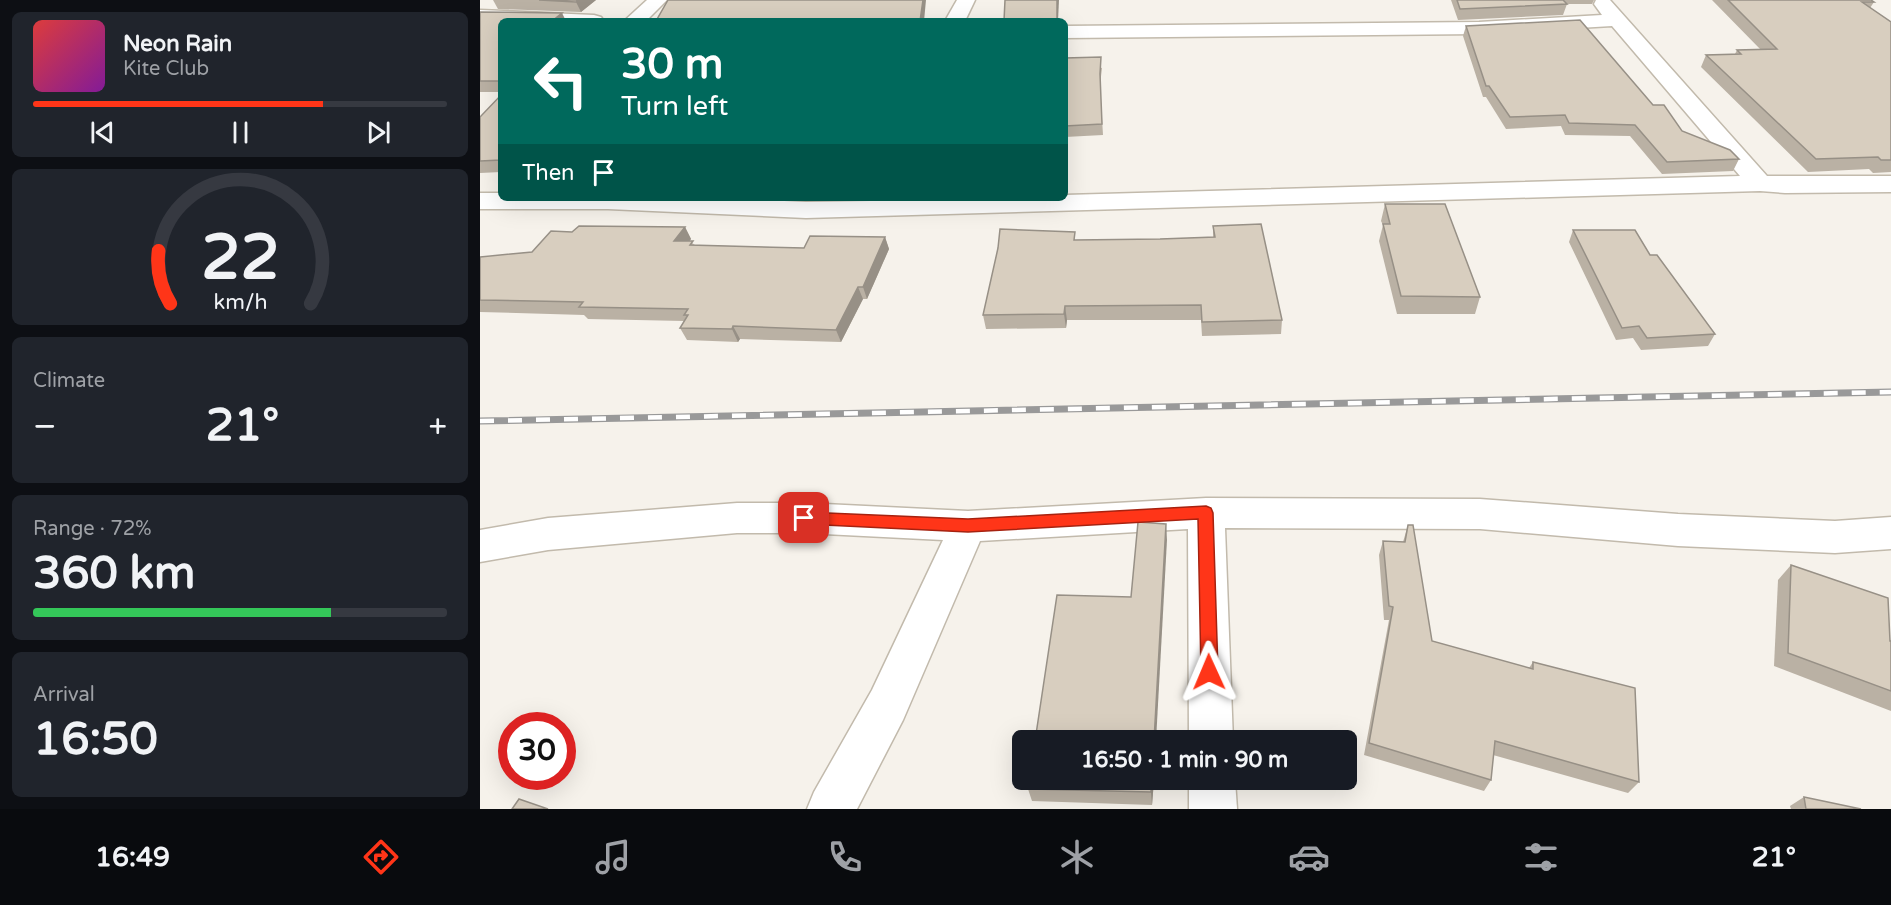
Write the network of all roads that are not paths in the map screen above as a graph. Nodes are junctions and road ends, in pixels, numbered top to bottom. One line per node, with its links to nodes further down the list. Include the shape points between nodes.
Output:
1 (658, 0): 6 (street)
2 (966, 0): 7 (street)
3 (1600, 0): 8 (street)
4 (480, 16): 5 (street)
5 (526, 18)
6 (637, 18)
7 (957, 18)
8 (1615, 20): 9 (street, via 1479,28); 10 (street)
9 (1068, 32)
10 (1760, 183): 11 (street); 12 (street, via 806,210)
11 (1891, 184)
12 (480, 201)
13 (1206, 513): 14 (street); 15 (street, via 1480,514 1678,530 1835,537); 17 (street)
14 (968, 526): 16 (street, via 738,518 548,534); 19 (street, via 910,660)
15 (1891, 533)
16 (480, 546)
17 (1211, 730)
18 (1212, 790): 20 (street)
19 (831, 809)
20 (1213, 809)

